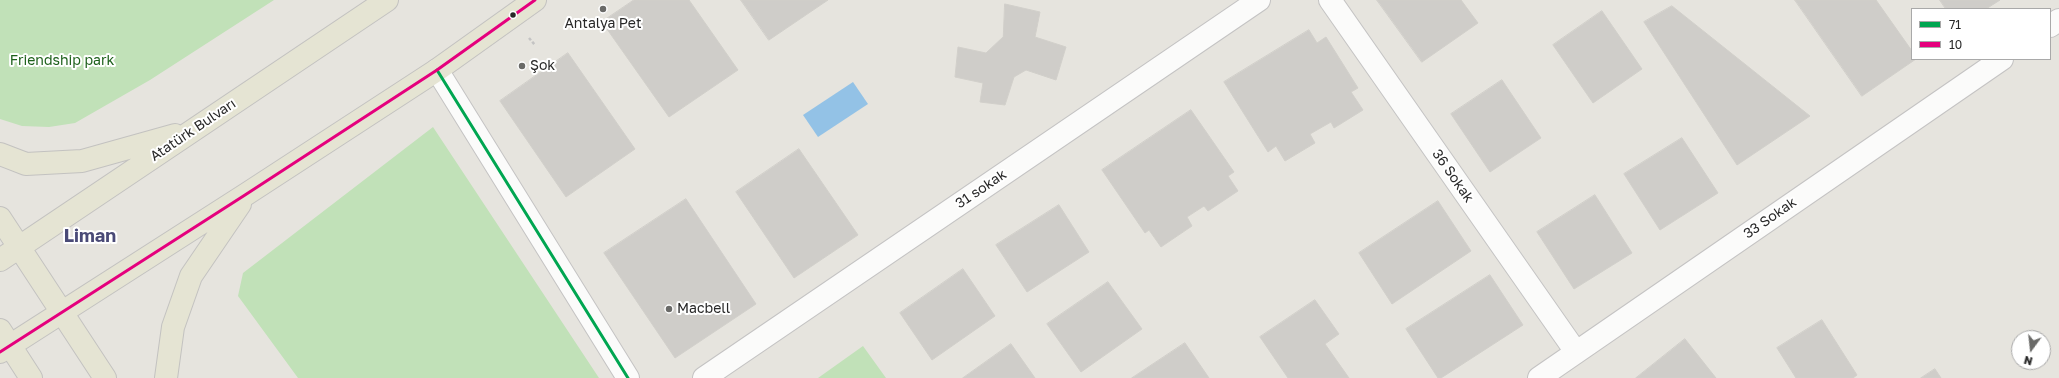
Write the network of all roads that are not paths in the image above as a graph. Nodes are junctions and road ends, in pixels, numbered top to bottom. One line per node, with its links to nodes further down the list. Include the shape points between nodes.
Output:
1 (535, 0): 6 (main road)
2 (1259, 0): 20 (street, 31 sokak)
3 (1330, 0): 15 (street, 36 Sokak)
4 (384, 1): 7 (main road, Atatürk Bulvarı)
5 (2001, 60): 15 (street, 33 Sokak)
6 (437, 70): 9 (main road); 19 (street)
7 (192, 131): 8 (main road, via 82,161 26,164); 11 (main road, Atatürk Bulvarı)
8 (0, 154)
9 (245, 196): 13 (main road); 18 (main road, via 191,276 173,327)
10 (0, 218): 11 (main road)
11 (19, 247): 12 (main road, Atatürk Bulvarı); 13 (main road)
12 (0, 260)
13 (61, 313): 14 (main road); 17 (main road)
14 (3, 343): 16 (main road)
15 (1576, 352): 21 (street, 33 Sokak)
16 (31, 378)
17 (105, 378)
18 (166, 378)
19 (628, 378)
20 (704, 378)
21 (1539, 378)

